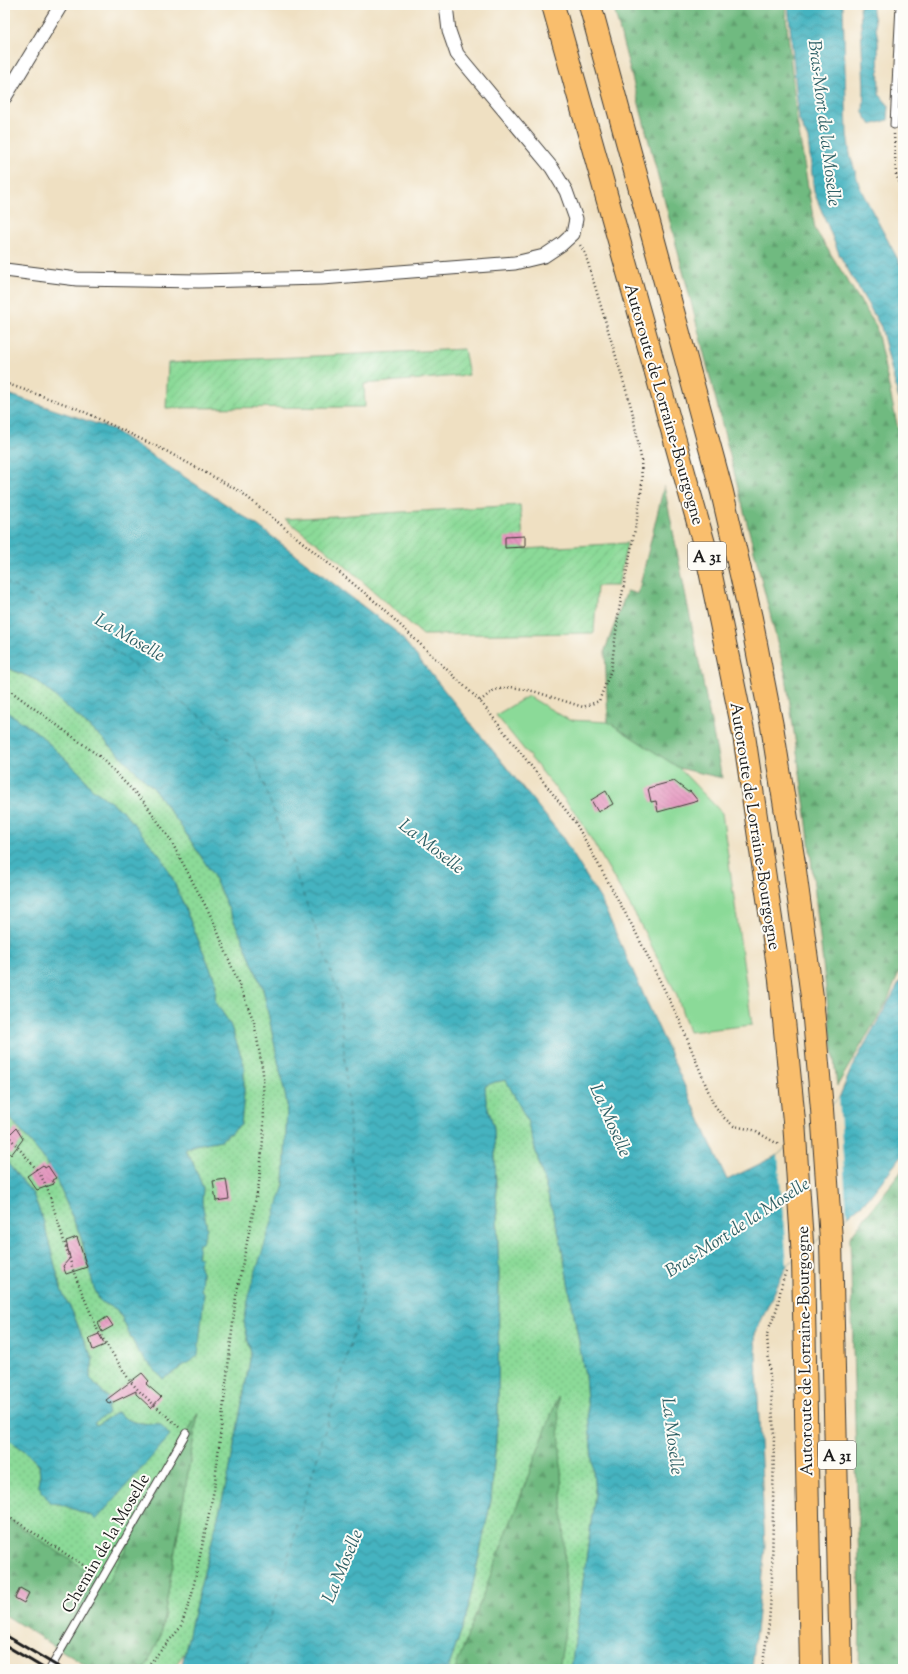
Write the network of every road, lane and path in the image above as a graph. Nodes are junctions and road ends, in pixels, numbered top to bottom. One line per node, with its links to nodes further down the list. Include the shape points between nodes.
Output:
1 (61, 5): 6 (street)
2 (446, 5): 9 (street, via 448,32 457,54 552,168 566,191 576,219)
3 (553, 5): 16 (highway, Autoroute de Lorraine-Bourgogne / A 31, via 706,551 744,735 780,980 794,1122)
4 (590, 5): 24 (highway, Autoroute de Lorraine-Bourgogne / A 31, via 722,492 751,618 794,862 812,997 831,1240)
5 (900, 5): 7 (lane)
6 (5, 97)
7 (894, 125): 8 (path, via 894,163)
8 (903, 190)
9 (573, 234): 10 (street, via 544,256 515,264 322,278 199,281 77,279); 13 (path, via 585,253 632,410 641,458 641,492 619,610 612,670 599,701 583,707 533,691 510,687 494,690)
10 (5, 270)
11 (5, 383): 13 (path, via 76,408 166,450 241,492 378,604)
12 (5, 688): 21 (path, via 99,756 145,803 170,839 213,920 235,973 254,1022 263,1072 264,1128 259,1183 236,1296 214,1490 186,1614 180,1628)
13 (480, 701): 15 (path, via 575,822 633,926 673,1007 713,1103 723,1117 734,1126 753,1130)
14 (5, 1132): 17 (path, via 38,1171 47,1187 74,1274 98,1331 130,1381)
15 (780, 1146)
16 (795, 1263): 22 (path, via 780,1287 776,1312 767,1335 774,1434 772,1579); 23 (highway, Autoroute de Lorraine-Bourgogne / A 31)
17 (186, 1433): 19 (lane, Chemin de la Moselle)
18 (5, 1514): 19 (path)
19 (103, 1578): 20 (lane, Chemin de la Moselle)
20 (50, 1669)
21 (145, 1669)
22 (762, 1669)
23 (811, 1669)
24 (841, 1669)

